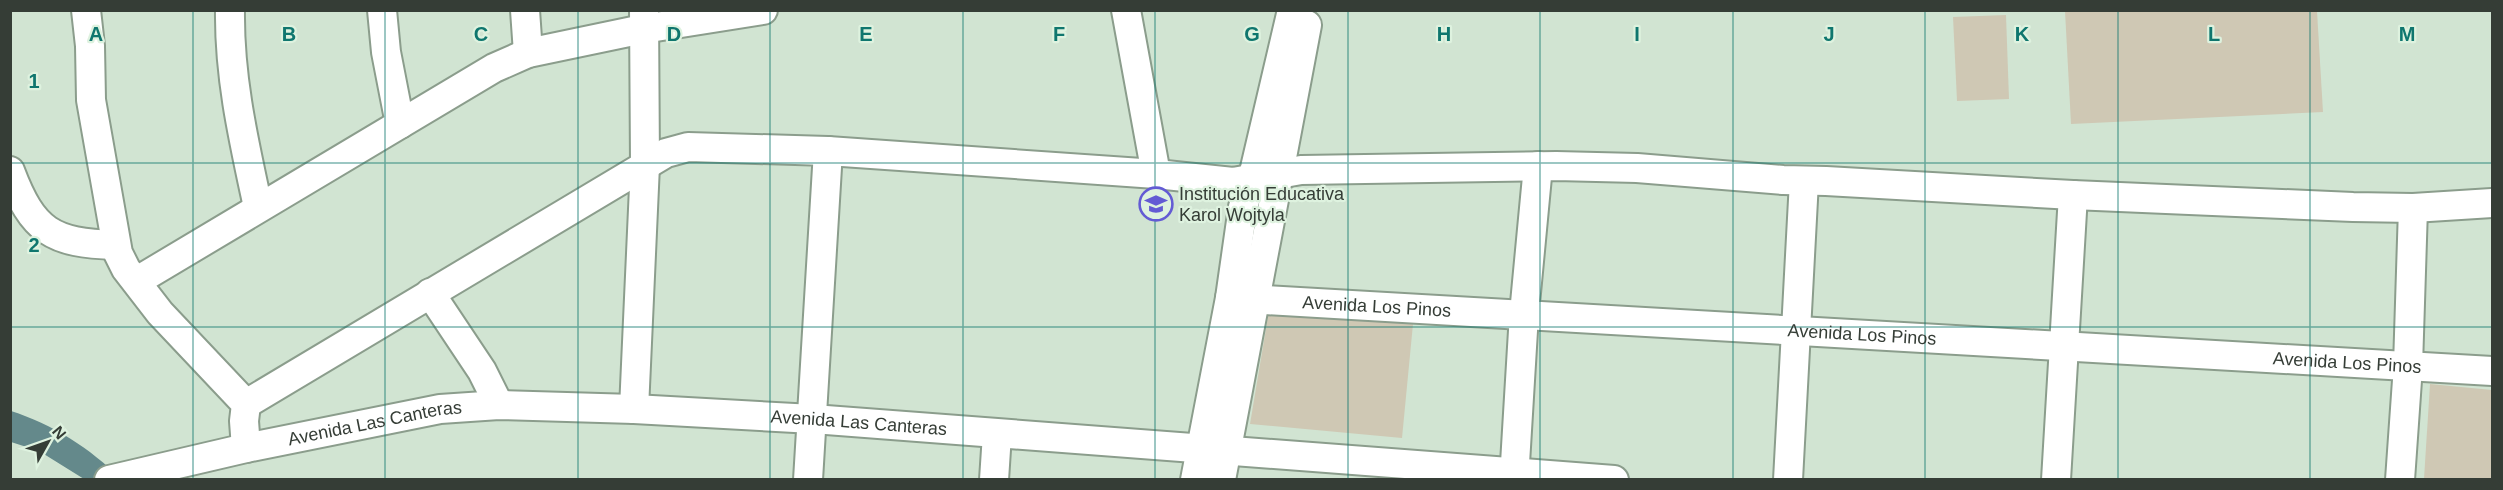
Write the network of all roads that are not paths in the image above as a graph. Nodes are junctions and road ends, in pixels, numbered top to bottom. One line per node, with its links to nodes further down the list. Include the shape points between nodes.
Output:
1 (86, 10): 23 (street, via 92,100)
2 (230, 10): 21 (street, via 237,112)
3 (382, 10): 11 (street)
4 (525, 10): 10 (street)
5 (763, 10): 9 (street)
6 (1126, 10): 16 (street)
7 (1292, 10): 17 (street)
8 (1310, 10): 17 (street)
9 (644, 20): 10 (street); 13 (street)
10 (528, 52): 11 (street)
11 (400, 124): 21 (street)
12 (828, 151): 13 (street, via 688,147); 16 (street); 35 (street)
13 (645, 165): 25 (street); 34 (street)
14 (1538, 166): 17 (street, via 1301,170); 18 (street, via 1637,168); 27 (street)
15 (10, 171): 23 (street, via 26,208 38,223 61,238 80,244)
16 (1156, 174): 17 (street, via 1233,182)
17 (1264, 176): 26 (street)
18 (1804, 181): 19 (street); 28 (street)
19 (2073, 195): 22 (street); 29 (street)
20 (2493, 203): 22 (street)
21 (258, 207): 24 (street)
22 (2413, 208): 30 (street)
23 (116, 244): 24 (street, via 126,269)
24 (137, 281): 32 (street, via 160,313)
25 (430, 293): 32 (street); 33 (street)
26 (1242, 298): 27 (street, Avenida Los Pinos); 38 (street)
27 (1524, 314): 28 (street, Avenida Los Pinos); 39 (street)
28 (1797, 332): 29 (street, Avenida Los Pinos); 46 (street)
29 (2065, 347): 30 (street, Avenida Los Pinos); 47 (street)
30 (2408, 366): 31 (street, Avenida Los Pinos); 48 (street)
31 (2493, 371)
32 (246, 404): 37 (street)
33 (499, 405): 34 (street, Avenida Las Canteras); 37 (street, Avenida Las Canteras, via 440,409)
34 (634, 409): 35 (street, Avenida Las Canteras)
35 (813, 419): 36 (street, Avenida Las Canteras); 41 (street)
36 (997, 434): 38 (street, Avenida Las Canteras); 42 (street)
37 (246, 448): 40 (street, Avenida Las Canteras)
38 (1214, 450): 39 (street, Avenida Las Canteras); 43 (street); 44 (street)
39 (1514, 477): 45 (street, Avenida Las Canteras)
40 (109, 480)
41 (808, 480)
42 (994, 480)
43 (1195, 480)
44 (1221, 480)
45 (1614, 480)
46 (1788, 480)
47 (2055, 480)
48 (2400, 480)

